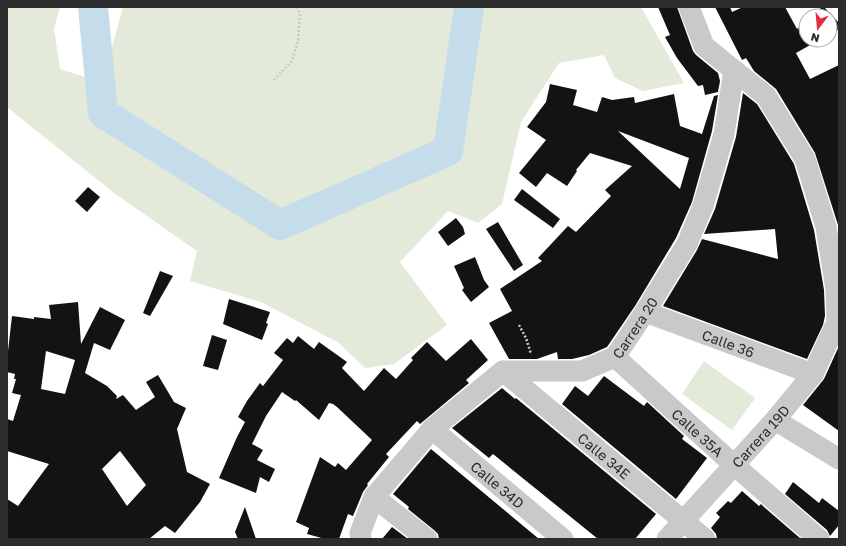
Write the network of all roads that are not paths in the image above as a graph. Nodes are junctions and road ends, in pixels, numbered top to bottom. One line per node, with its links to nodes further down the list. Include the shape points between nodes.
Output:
1 (689, 7): 2 (street, via 704,46)
2 (734, 70): 3 (street, Carrera 20, via 724,134 703,206 687,244); 4 (street, via 766,96 805,159 826,227 836,289)
3 (645, 312): 5 (street, Carrera 20); 7 (street, Calle 36)
4 (838, 324): 7 (street, Carrera 19D)
5 (615, 357): 6 (street, Carrera 20, via 582,370); 11 (street, Calle 35A)
6 (503, 371): 9 (street); 13 (street, Calle 34E)
7 (812, 374): 8 (street, Carrera 19D)
8 (775, 420): 10 (street); 11 (street, Carrera 19D)
9 (432, 429): 12 (street); 16 (street, Calle 34D)
10 (839, 459)
11 (734, 465): 13 (street, Carrera 19D); 19 (street, Calle 35A)
12 (374, 497): 14 (street); 15 (street)
13 (684, 521): 17 (street, Carrera 19D); 18 (street, Calle 34E)
14 (360, 539)
15 (427, 539)
16 (563, 539)
17 (667, 539)
18 (705, 539)
19 (819, 539)

